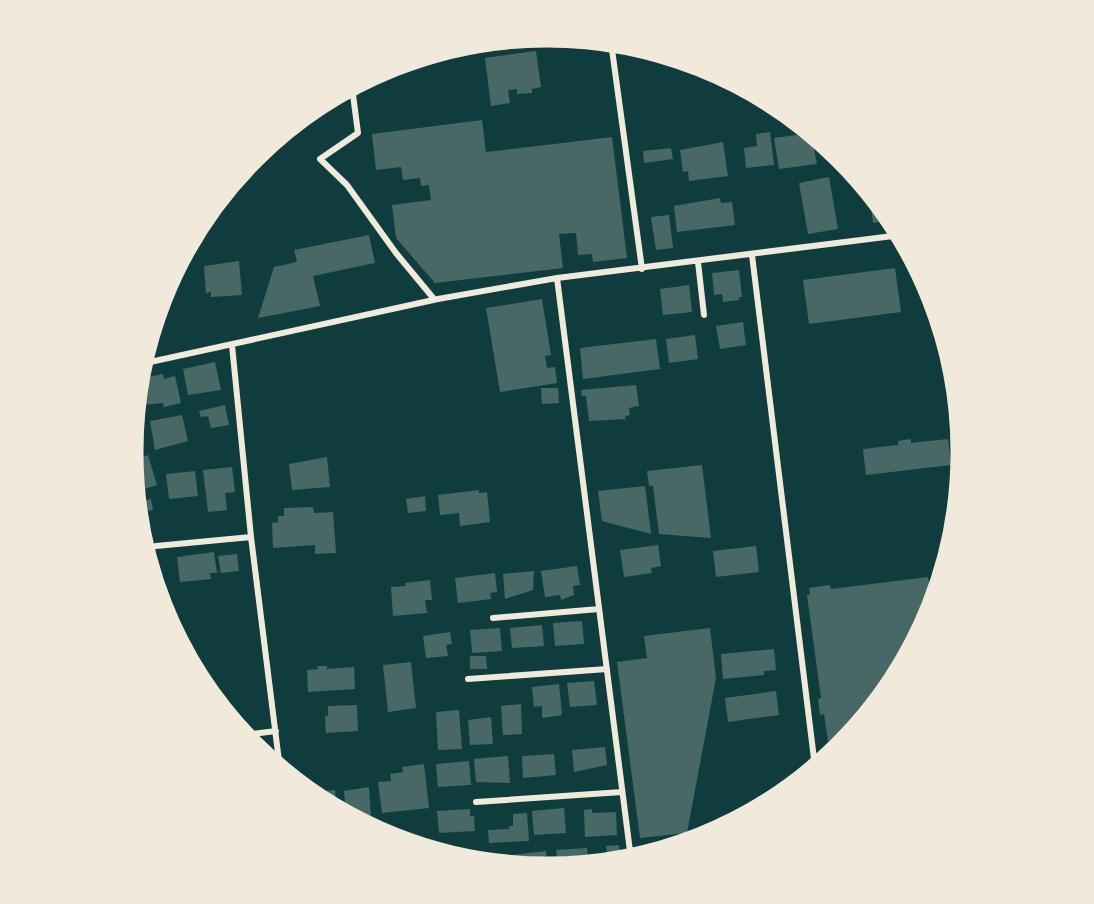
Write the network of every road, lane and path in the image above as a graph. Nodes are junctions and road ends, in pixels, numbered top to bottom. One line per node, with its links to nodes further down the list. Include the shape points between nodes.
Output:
1 (612, 52): 6 (street)
2 (353, 96): 8 (street, via 358,133 320,159 347,185)
3 (890, 236): 4 (street)
4 (752, 255): 5 (street); 21 (street)
5 (698, 262): 6 (street); 9 (street)
6 (642, 269): 7 (street)
7 (557, 278): 8 (street); 14 (street)
8 (435, 299): 10 (street)
9 (704, 315)
10 (232, 345): 11 (street); 12 (street)
11 (152, 362)
12 (251, 537): 13 (street); 18 (street)
13 (156, 546)
14 (599, 609): 15 (street); 16 (street)
15 (493, 618)
16 (607, 669): 17 (street); 22 (street)
17 (468, 679)
18 (276, 731): 19 (street); 20 (street)
19 (255, 734)
20 (279, 756)
21 (814, 757)
22 (622, 792): 23 (street); 24 (street)
23 (476, 802)
24 (631, 849)

